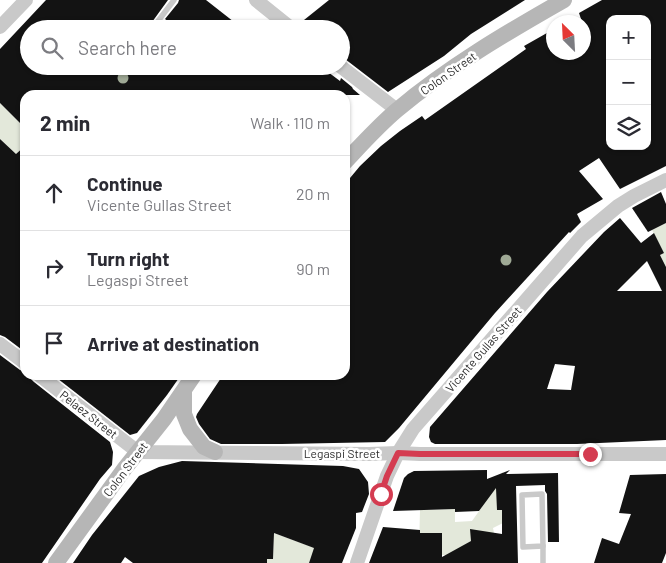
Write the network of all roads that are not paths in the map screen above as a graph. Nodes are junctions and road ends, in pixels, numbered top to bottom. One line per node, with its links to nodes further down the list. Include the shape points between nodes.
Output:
1 (26, 0): 7 (street)
2 (174, 0): 5 (lane)
3 (256, 0): 6 (street)
4 (564, 0): 9 (main road, Colon Street, via 500,37)
5 (159, 20)
6 (281, 20)
7 (0, 27)
8 (350, 74): 9 (street)
9 (397, 110): 10 (main road, Colon Street)
10 (350, 157)
11 (666, 180): 19 (street, Vicente Gullas Street, via 618,206 582,236 412,429)
12 (0, 344): 13 (street)
13 (20, 360)
14 (46, 380): 17 (street, Pelaez Street)
15 (191, 380): 16 (main road, Colon Street)
16 (184, 391): 17 (main road, Colon Street); 18 (main road, via 184,414 190,429 204,447)
17 (138, 452): 18 (street, Legaspi Street); 22 (main road, Colon Street)
18 (214, 452): 19 (street, Legaspi Street)
19 (398, 453): 20 (street, Legaspi Street); 23 (street, Vicente Gullas Street)
20 (666, 454)
21 (543, 546): 21 (lane, via 542,494 522,495 523,547); 24 (lane)
22 (56, 563)
23 (356, 563)
24 (543, 563)

